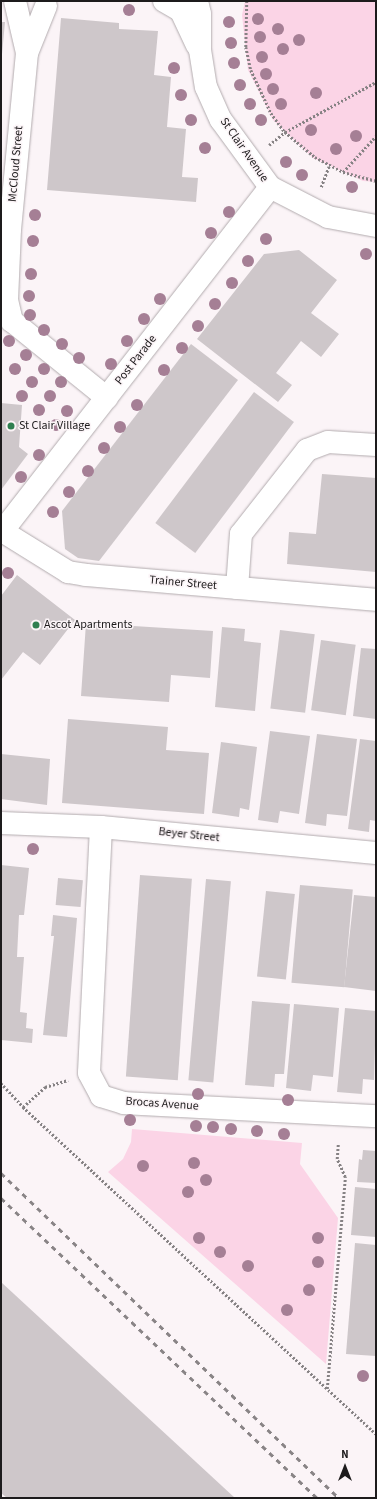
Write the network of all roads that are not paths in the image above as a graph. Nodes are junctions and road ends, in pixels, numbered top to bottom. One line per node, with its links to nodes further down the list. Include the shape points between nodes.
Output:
1 (16, 1): 4 (street, via 30,7); 6 (street, McCloud Street)
2 (164, 1): 5 (street, St Clair Avenue, via 181,11)
3 (197, 1): 5 (street, St Clair Avenue, via 200,14)
4 (52, 4): 6 (street, McCloud Street)
5 (200, 50): 7 (street, St Clair Avenue, via 209,94 221,120)
6 (27, 53): 9 (street, McCloud Street)
7 (270, 187): 8 (street, St Clair Avenue, via 328,218); 10 (street, Post Parade)
8 (376, 226)
9 (6, 228): 10 (street, McCloud Street, via 7,300 12,321)
10 (107, 398): 12 (street, Post Parade)
11 (376, 445): 13 (street, via 328,442 307,450 241,534)
12 (1, 532): 13 (street, Trainer Street, via 68,572)
13 (237, 588): 14 (street, Trainer Street)
14 (376, 600)
15 (1, 823): 16 (street, Beyer Street)
16 (101, 826): 17 (street, Beyer Street); 18 (street, Brocas Avenue, via 89,1073 101,1096 124,1103)
17 (376, 853)
18 (376, 1116)

